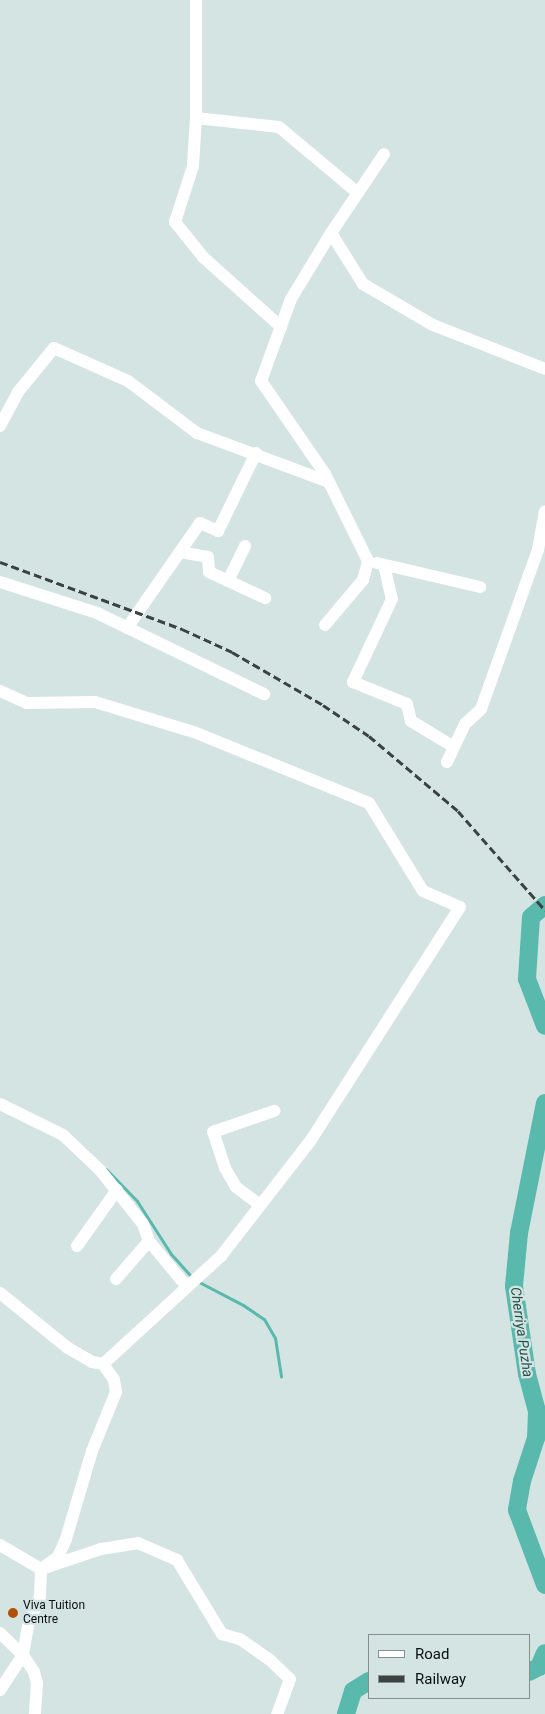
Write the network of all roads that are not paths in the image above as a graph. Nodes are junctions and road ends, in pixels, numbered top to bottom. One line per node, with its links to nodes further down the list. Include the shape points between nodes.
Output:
1 (196, 0): 2 (street)
2 (196, 118): 4 (street, via 279,127); 6 (street, via 193,166 176,222 203,257)
3 (384, 154): 4 (street)
4 (358, 193): 5 (street)
5 (331, 233): 6 (street, via 291,299); 7 (street, via 363,284 433,325)
6 (281, 327): 10 (street, via 261,381)
7 (545, 370)
8 (0, 426): 9 (street, via 18,392 54,348 128,380 197,433)
9 (256, 453): 10 (street); 13 (street, via 218,531 200,523)
10 (329, 482): 14 (street)
11 (545, 512): 24 (street, via 538,550 481,710 465,724)
12 (245, 546): 16 (street)
13 (180, 552): 16 (street, via 208,557 208,572); 21 (street)
14 (368, 561): 15 (street); 20 (street, via 363,580)
15 (384, 565): 18 (street); 24 (street, via 392,599 354,682 407,704 411,721)
16 (228, 581): 19 (street)
17 (0, 582): 21 (street, via 96,613)
18 (480, 587)
19 (265, 598)
20 (326, 626)
21 (127, 628): 23 (street)
22 (0, 691): 29 (street, via 27,702 95,702 194,732 369,803 423,891 460,907 311,1140)
23 (264, 694)
24 (454, 747): 25 (street)
25 (447, 762)
26 (0, 1104): 28 (street, via 63,1135)
27 (274, 1111): 29 (street, via 213,1132 236,1187)
28 (117, 1190): 30 (street, via 143,1224); 31 (street)
29 (260, 1205): 33 (street, via 221,1256)
30 (149, 1241): 32 (street); 33 (street)
31 (77, 1246)
32 (116, 1279)
33 (187, 1287): 35 (street)
34 (0, 1293): 35 (street, via 68,1348 92,1362)
35 (103, 1364): 37 (street, via 114,1380 116,1392 92,1451 66,1539 58,1557)
36 (0, 1545): 37 (street)
37 (42, 1569): 39 (street, via 40,1596 28,1626); 42 (street, via 101,1549 138,1543 177,1560 222,1634 240,1639 269,1659 290,1680)
38 (0, 1633): 39 (street)
39 (22, 1655): 40 (street); 41 (street, via 34,1672 37,1683)
40 (0, 1690)
41 (36, 1714)
42 (276, 1714)

